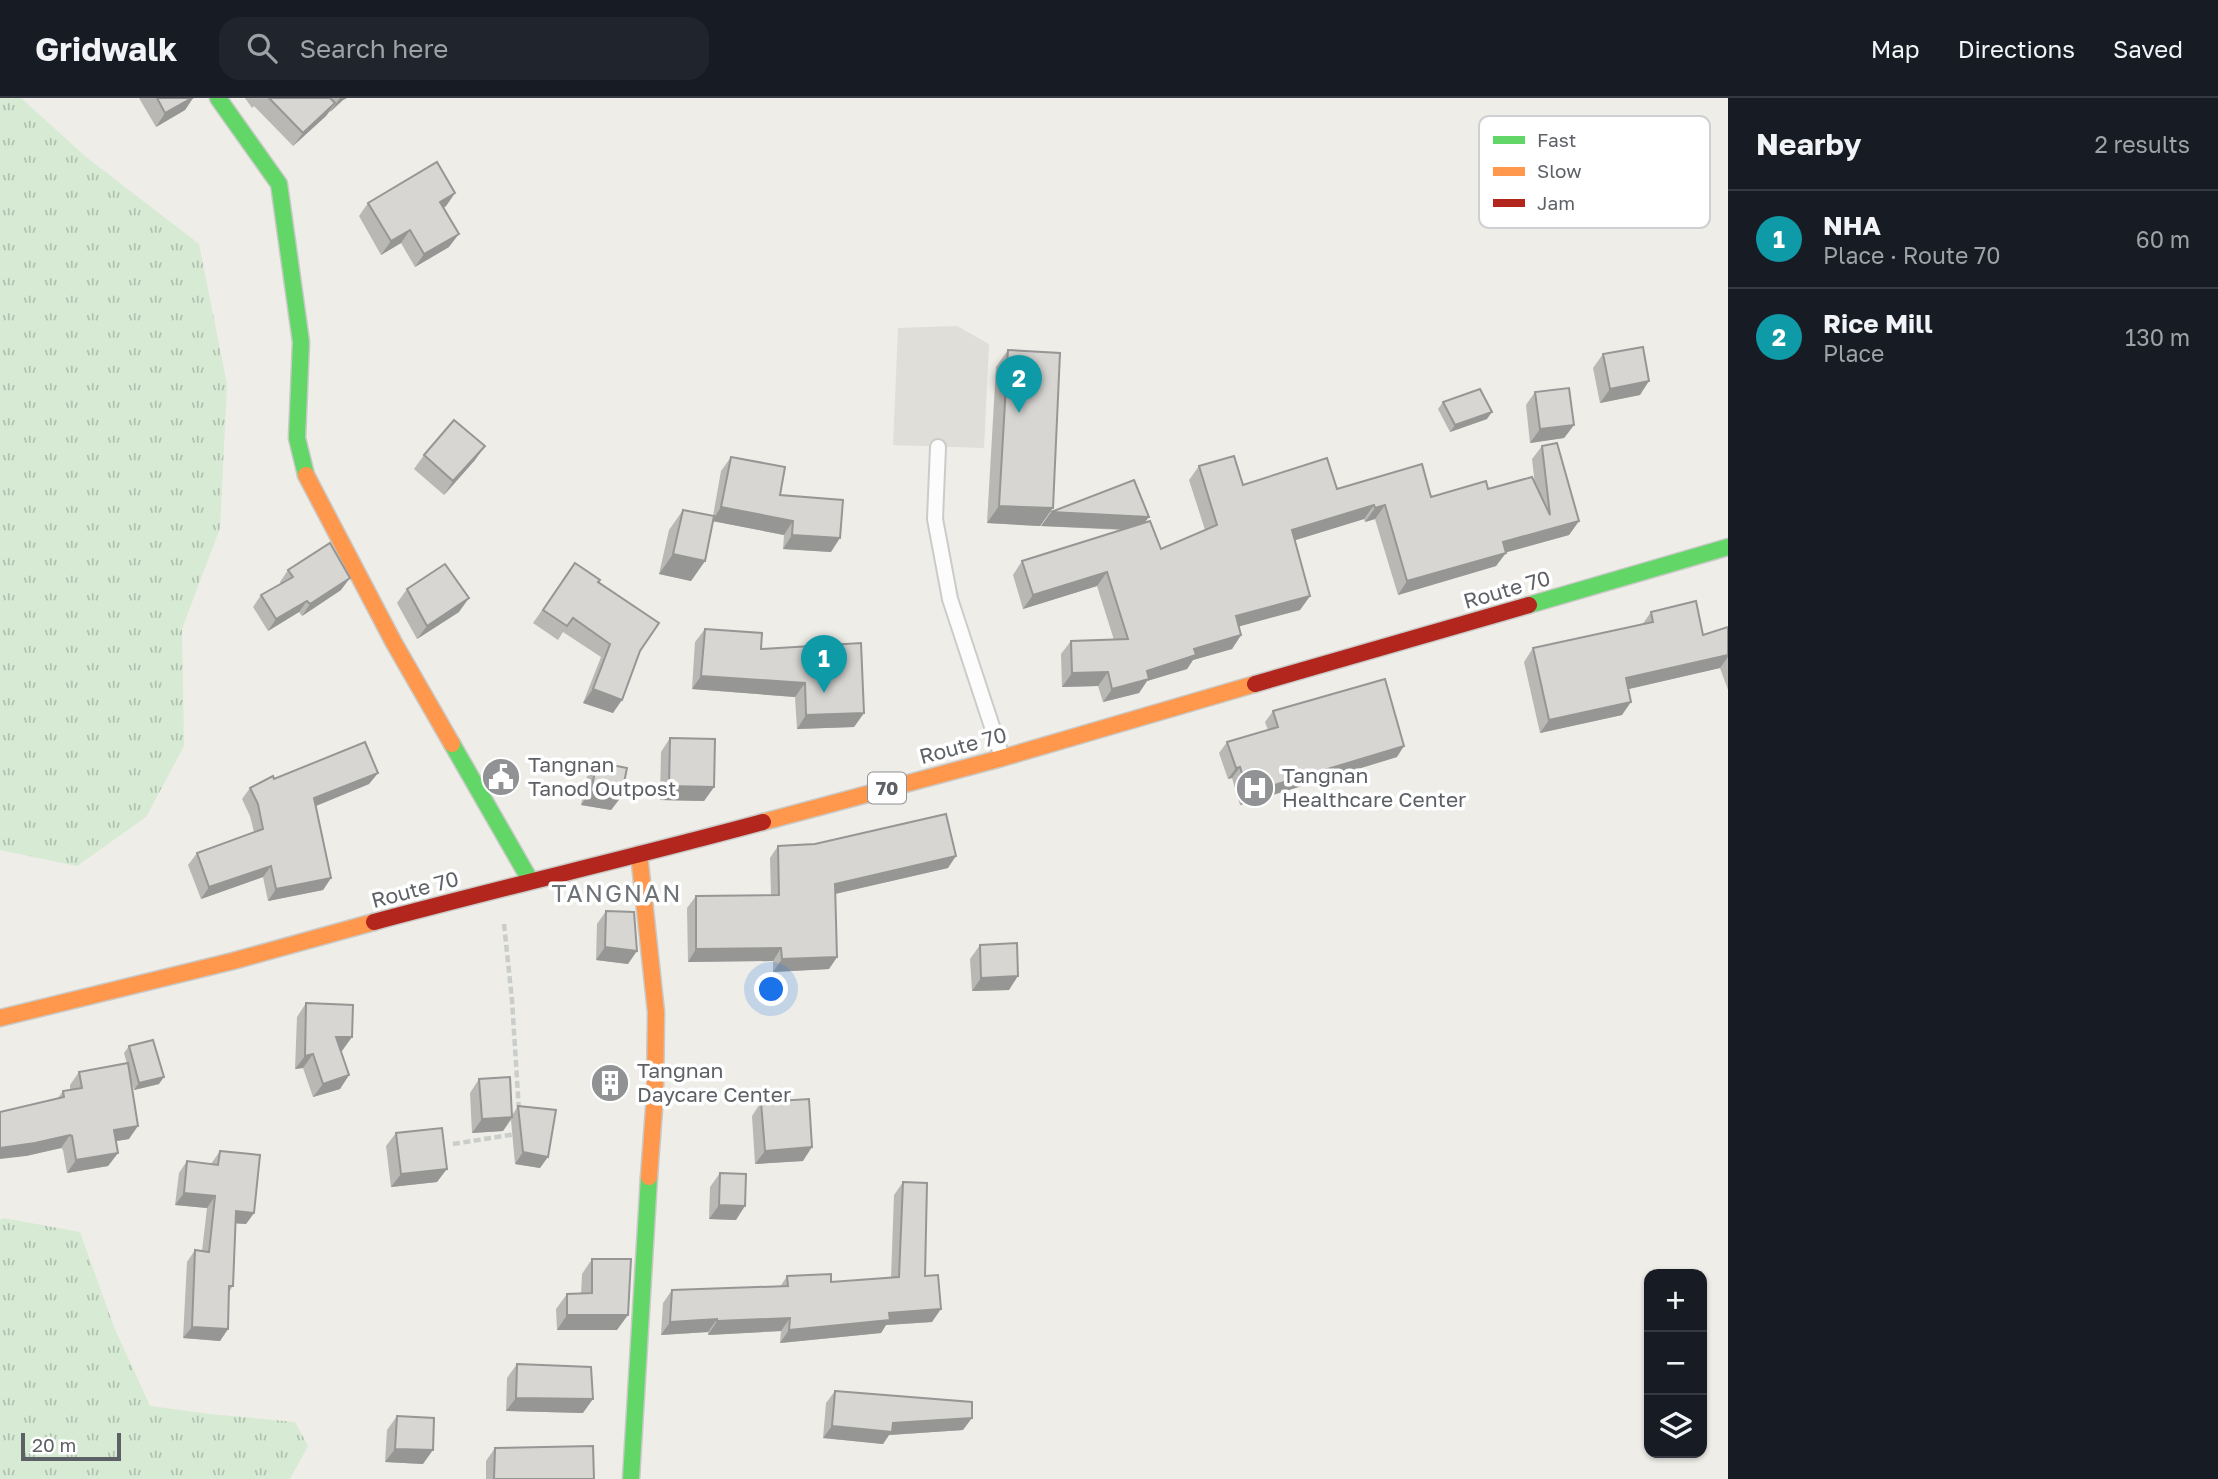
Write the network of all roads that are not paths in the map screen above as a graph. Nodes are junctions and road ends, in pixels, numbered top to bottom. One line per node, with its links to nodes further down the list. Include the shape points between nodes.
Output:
1 (218, 98): 6 (main road, via 279,184 301,342 297,438 303,470 394,643)
2 (938, 447): 4 (lane, via 935,519 950,599)
3 (1728, 547): 4 (main road, Route 70 / 70)
4 (1002, 758): 5 (main road, Route 70 / 70)
5 (639, 853): 6 (main road, Route 70 / 70); 10 (main road, via 656,1012 655,1095)
6 (530, 880): 7 (main road, Route 70 / 70, via 233,961)
7 (41, 1007): 8 (main road, Route 70 / 70); 9 (main road, Route 70 / 70)
8 (0, 1012)
9 (0, 1018)
10 (631, 1479)

